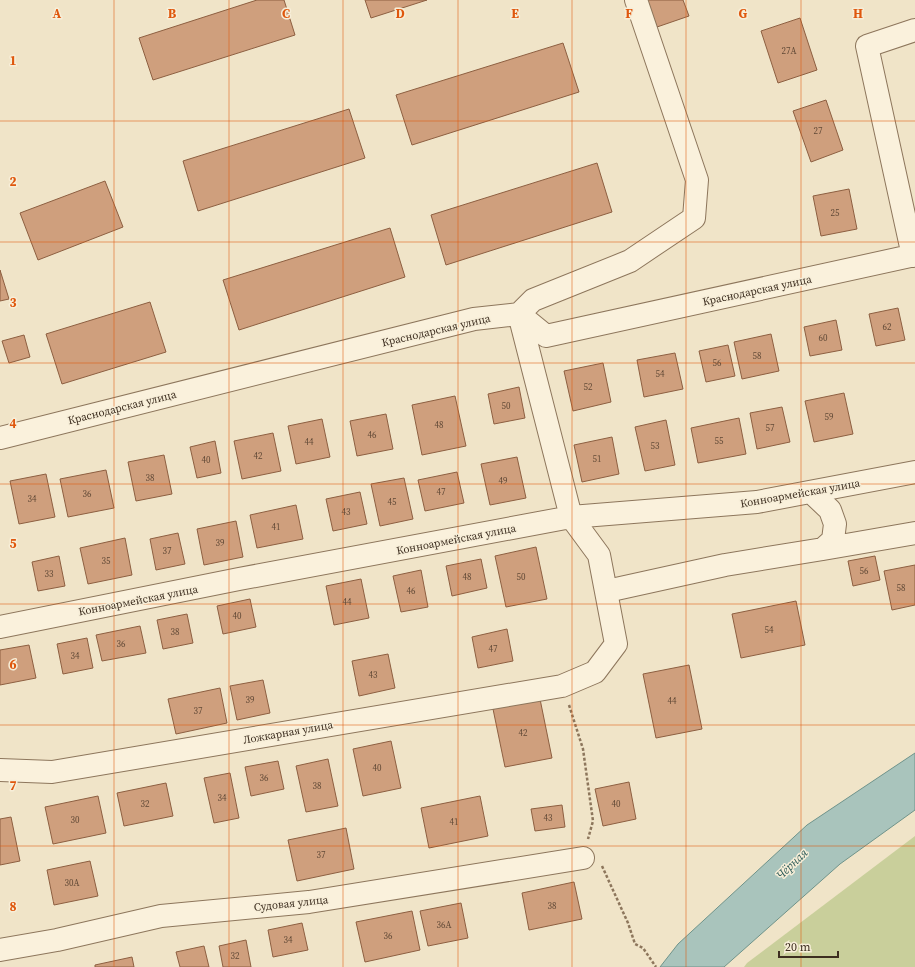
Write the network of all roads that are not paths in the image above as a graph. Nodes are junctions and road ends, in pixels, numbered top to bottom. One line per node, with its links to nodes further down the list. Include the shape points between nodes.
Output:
1 (636, 0): 4 (street, via 697,180 694,218 630,261 534,300)
2 (915, 30): 3 (street, via 867,46)
3 (914, 255): 4 (street, Краснодарская улица, via 546,336)
4 (519, 314): 5 (street, Краснодарская улица, via 474,319); 8 (street)
5 (0, 438)
6 (915, 472): 7 (street, Конноармейская улица)
7 (812, 492): 8 (street, Конноармейская улица, via 757,502); 10 (street, via 830,510 835,524 833,540)
8 (570, 517): 11 (street, Ложкарная улица, via 599,555); 12 (street, Конноармейская улица)
9 (915, 533): 10 (street)
10 (824, 550): 11 (street, via 725,565)
11 (607, 592): 13 (street, Ложкарная улица, via 616,644 595,672 569,683 52,772)
12 (0, 627)
13 (0, 770)
14 (583, 858): 15 (street, Судовая улица, via 309,902 161,916)
15 (0, 950)

